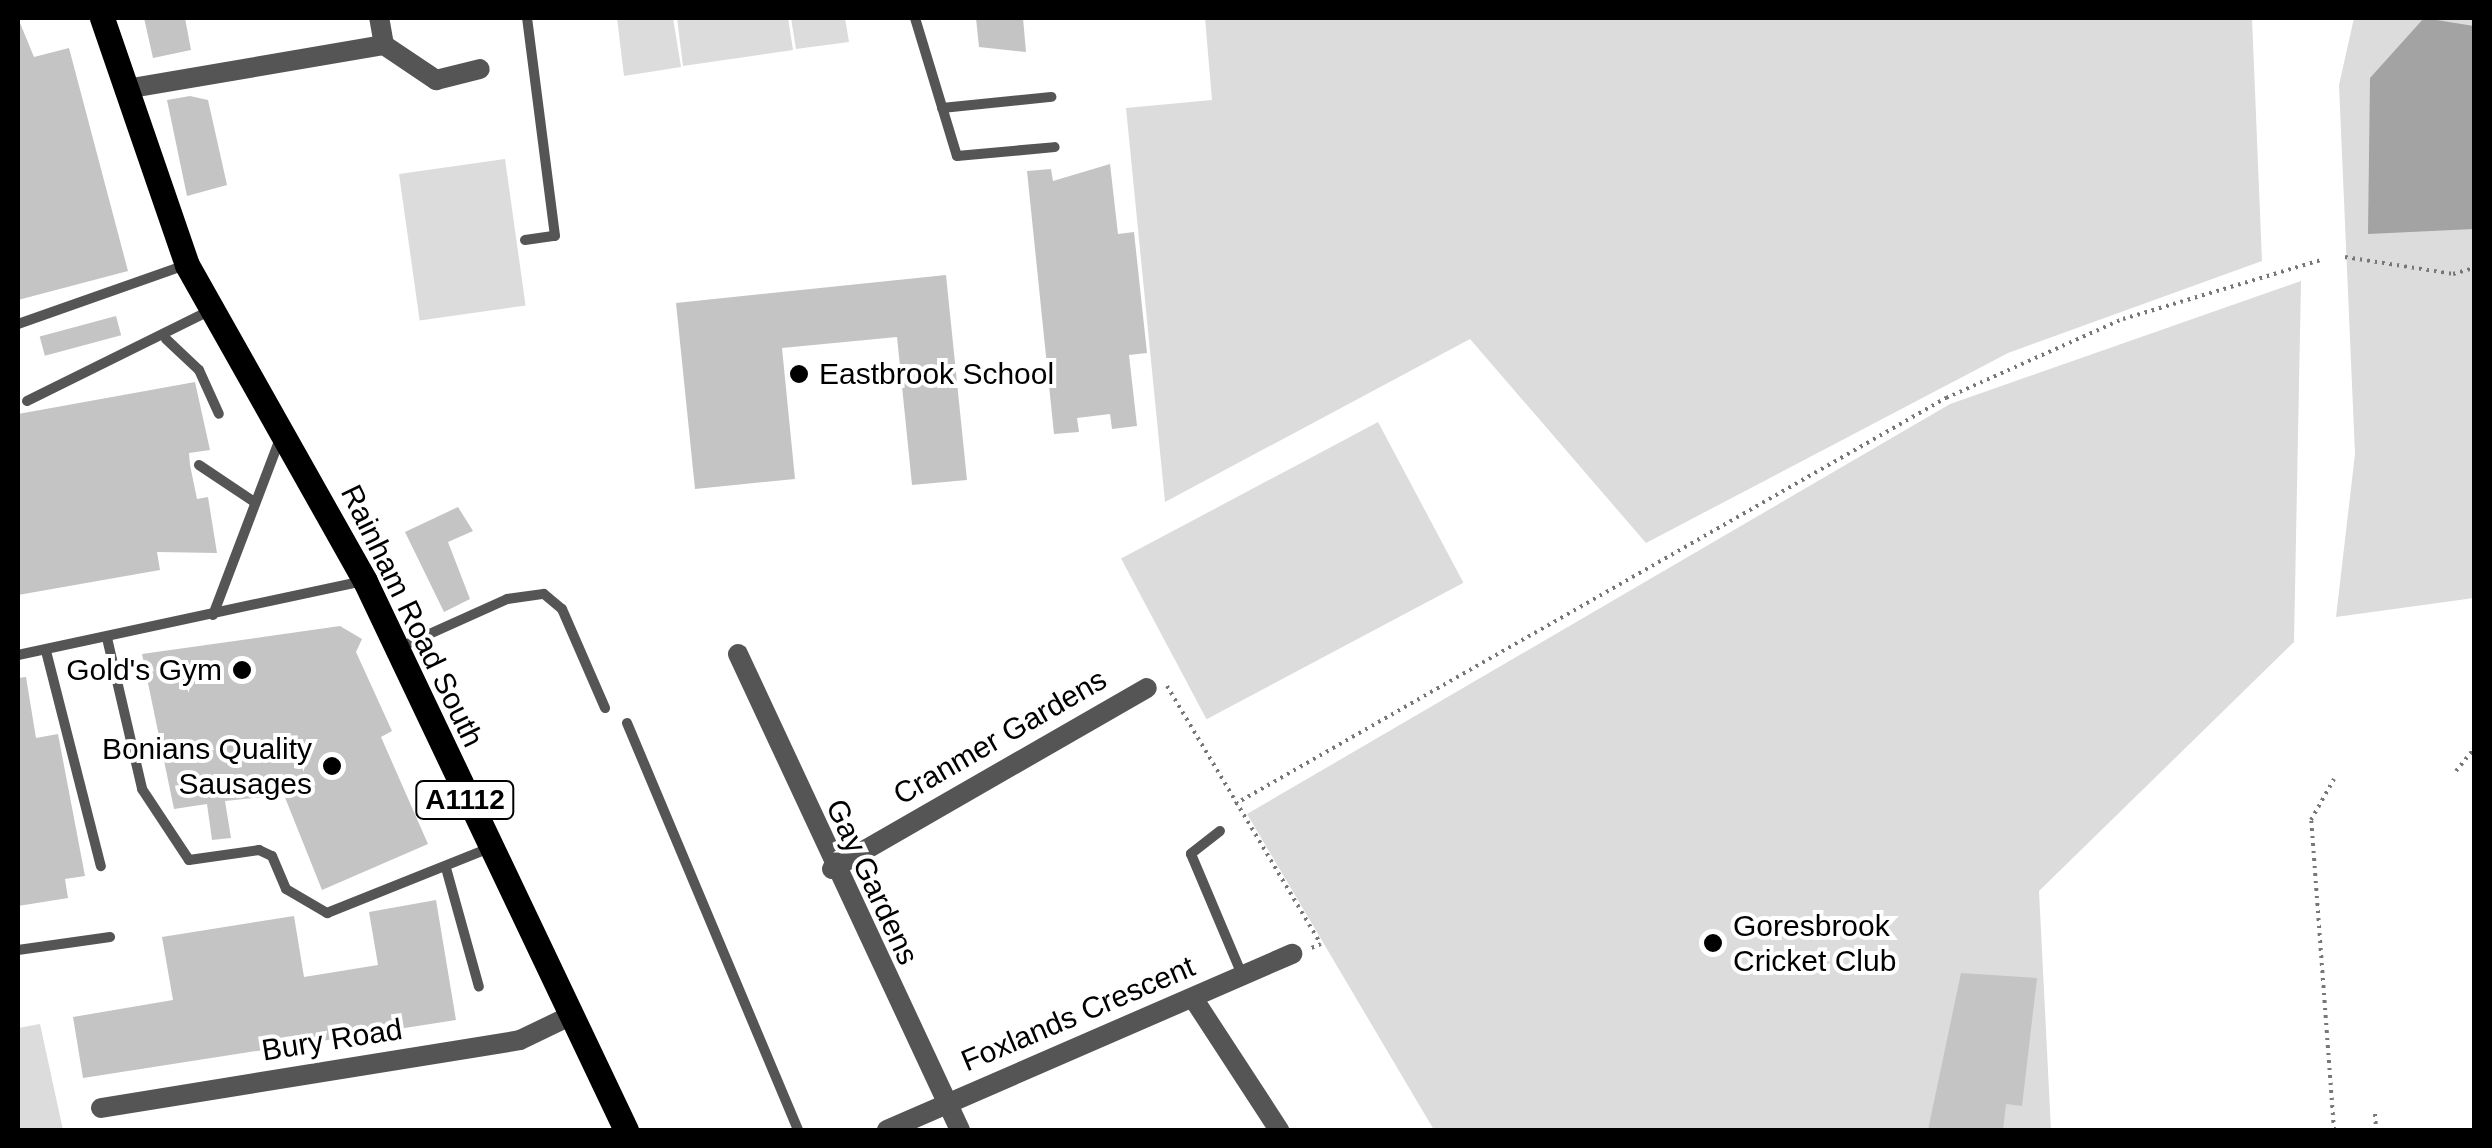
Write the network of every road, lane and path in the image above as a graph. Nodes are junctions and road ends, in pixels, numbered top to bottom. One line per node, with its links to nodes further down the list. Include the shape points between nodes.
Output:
1 (102, 18): 7 (main road, Rainham Road South / A1112)
2 (378, 18): 5 (street)
3 (527, 18): 11 (lane, via 555,236)
4 (915, 18): 9 (lane)
5 (384, 45): 6 (street, via 436,80); 7 (street)
6 (480, 69)
7 (126, 89): 14 (main road, Rainham Road South / A1112)
8 (1051, 97): 9 (lane)
9 (942, 108): 10 (lane, via 956,156)
10 (1055, 147)
11 (525, 240)
12 (2345, 257): 15 (path, via 2453,274)
13 (2321, 260): 37 (path, via 2123,320 1946,398)
14 (187, 265): 16 (main road, Rainham Road South / A1112); 17 (lane)
15 (2474, 268)
16 (214, 309): 18 (lane); 21 (main road, Rainham Road South / A1112)
17 (18, 324)
18 (166, 339): 19 (lane); 20 (lane, via 199,370)
19 (27, 401)
20 (219, 414)
21 (282, 432): 23 (lane); 24 (main road, Rainham Road South / A1112)
22 (199, 465): 23 (lane)
23 (253, 501): 25 (lane)
24 (366, 581): 25 (lane); 27 (main road, Rainham Road South / A1112)
25 (212, 615): 26 (lane)
26 (107, 638): 28 (lane); 41 (lane, via 142,789 189,860 259,850 272,856 286,888 327,912)
27 (395, 650): 32 (lane, via 507,598 544,594 562,608); 39 (main road, Rainham Road South / A1112)
28 (46, 651): 30 (lane); 40 (lane)
29 (738, 654): 42 (street, Gay Gardens)
30 (18, 655)
31 (1146, 688): 37 (path, via 1162,678); 42 (street, Cranmer Gardens)
32 (605, 708)
33 (627, 723): 54 (lane)
34 (2474, 749): 35 (path)
35 (2456, 771)
36 (2334, 779): 58 (path, via 2311,820)
37 (1235, 804): 45 (path, via 1320,944)
38 (1220, 831): 46 (lane, via 1191,854)
39 (488, 849): 41 (lane); 49 (main road, Rainham Road South / A1112)
40 (100, 866)
41 (446, 868): 47 (lane)
42 (832, 869): 50 (street, Gay Gardens)
43 (110, 937): 44 (lane)
44 (18, 950)
45 (1292, 954): 46 (street, Foxlands Crescent)
46 (1242, 976): 48 (street, Foxlands Crescent)
47 (479, 987)
48 (1193, 998): 50 (street, Foxlands Crescent); 57 (street)
49 (568, 1018): 51 (street, Bury Road, via 520,1040); 53 (main road, Rainham Road South / A1112)
50 (943, 1105): 55 (street, Foxlands Crescent); 56 (street, Gay Gardens)
51 (101, 1108)
52 (2376, 1114): 59 (path)
53 (626, 1130)
54 (798, 1130)
55 (887, 1130)
56 (960, 1130)
57 (1279, 1130)
58 (2334, 1130)
59 (2376, 1130)

